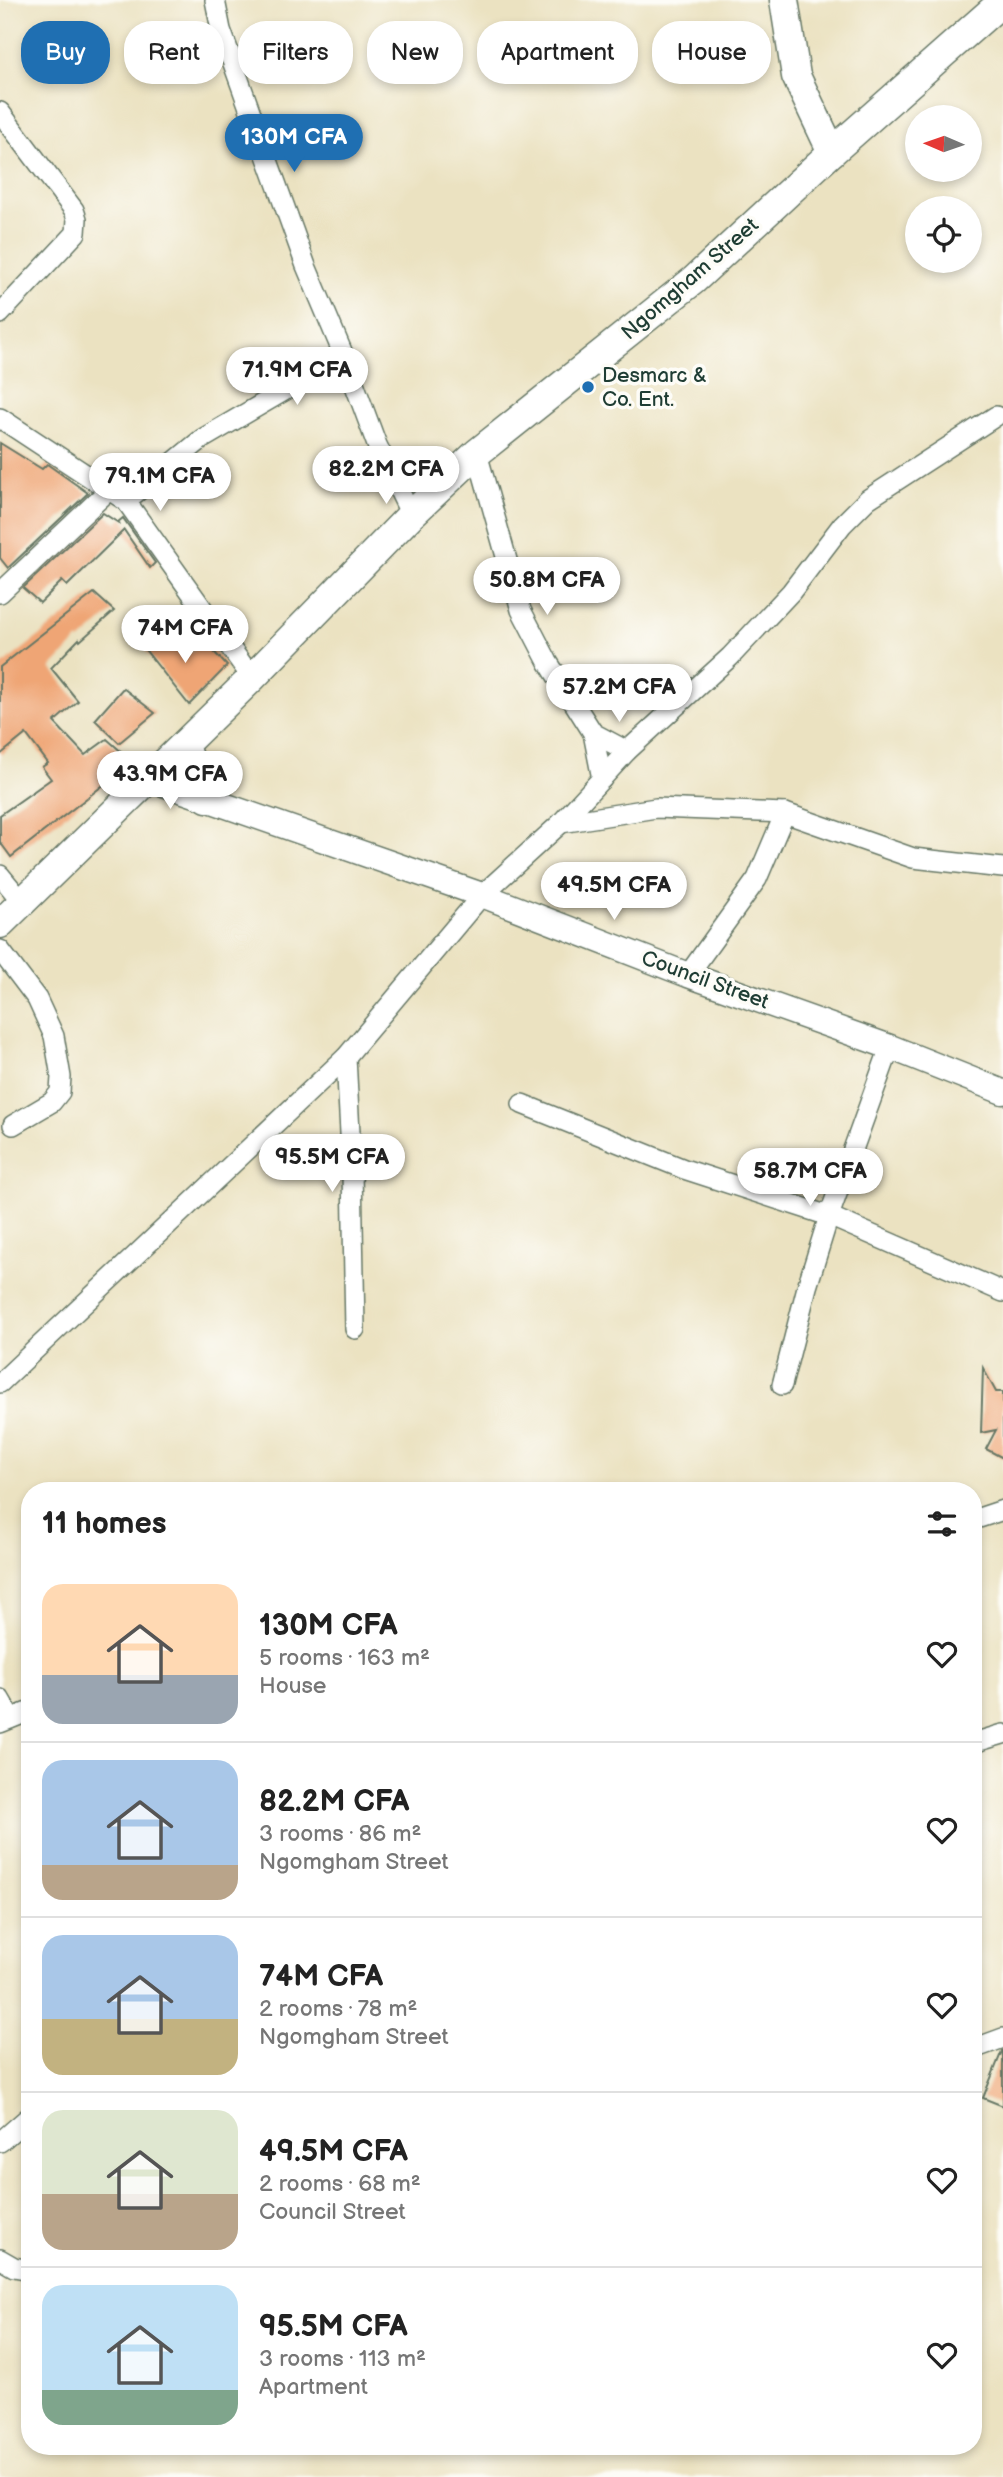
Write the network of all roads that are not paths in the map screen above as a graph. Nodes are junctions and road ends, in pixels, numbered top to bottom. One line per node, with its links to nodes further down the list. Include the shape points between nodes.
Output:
1 (215, 0): 7 (street, via 221,30 306,266)
2 (784, 0): 5 (main road, via 796,76)
3 (1003, 1): 5 (main road, Ngomgham Street)
4 (0, 112): 6 (street, via 77,219 76,233)
5 (832, 152): 10 (main road, Ngomgham Street, via 694,280)
6 (0, 314)
7 (344, 356): 11 (street, via 202,439); 12 (street, via 377,445)
8 (996, 416): 17 (street, via 868,499 730,657)
9 (0, 418): 11 (street)
10 (477, 453): 12 (main road, Ngomgham Street); 15 (street, via 521,610)
11 (118, 495): 13 (street); 14 (street)
12 (411, 515): 14 (main road, Ngomgham Street)
13 (0, 593)
14 (252, 678): 16 (main road, Ngomgham Street)
15 (593, 733): 17 (street); 19 (street)
16 (184, 744): 18 (main road, Ngomgham Street); 20 (street)
17 (627, 751): 19 (street)
18 (149, 779): 20 (street, Council Street); 26 (main road, Ngomgham Street)
19 (602, 779): 22 (street)
20 (207, 800): 25 (street, Council Street)
21 (785, 813): 22 (street, via 656,808); 23 (street, via 914,858); 29 (street, via 757,879)
22 (561, 823): 25 (street)
23 (1003, 868)
24 (0, 875): 26 (street)
25 (482, 895): 29 (street, Council Street); 31 (street)
26 (23, 903): 27 (main road, Ngomgham Street)
27 (0, 925)
28 (0, 950): 34 (street, via 37,999 54,1036 61,1077 60,1092 52,1102)
29 (688, 975): 30 (street, Council Street)
30 (890, 1047): 32 (street, Council Street); 35 (street)
31 (346, 1057): 37 (street); 38 (street)
32 (1003, 1092)
33 (522, 1104): 35 (street, via 684,1170)
34 (13, 1125)
35 (828, 1216): 36 (street); 39 (street)
36 (1003, 1292)
37 (355, 1329)
38 (0, 1383)
39 (782, 1385)
40 (1003, 1510): 41 (street)
41 (982, 1517)
42 (0, 1699): 43 (street)
43 (14, 1717)
44 (1003, 1734): 45 (street)
45 (982, 1740)
46 (1003, 2038): 47 (street)
47 (982, 2046)
48 (21, 2124): 49 (street)
49 (0, 2142)
50 (0, 2259): 51 (street)
51 (21, 2268)

